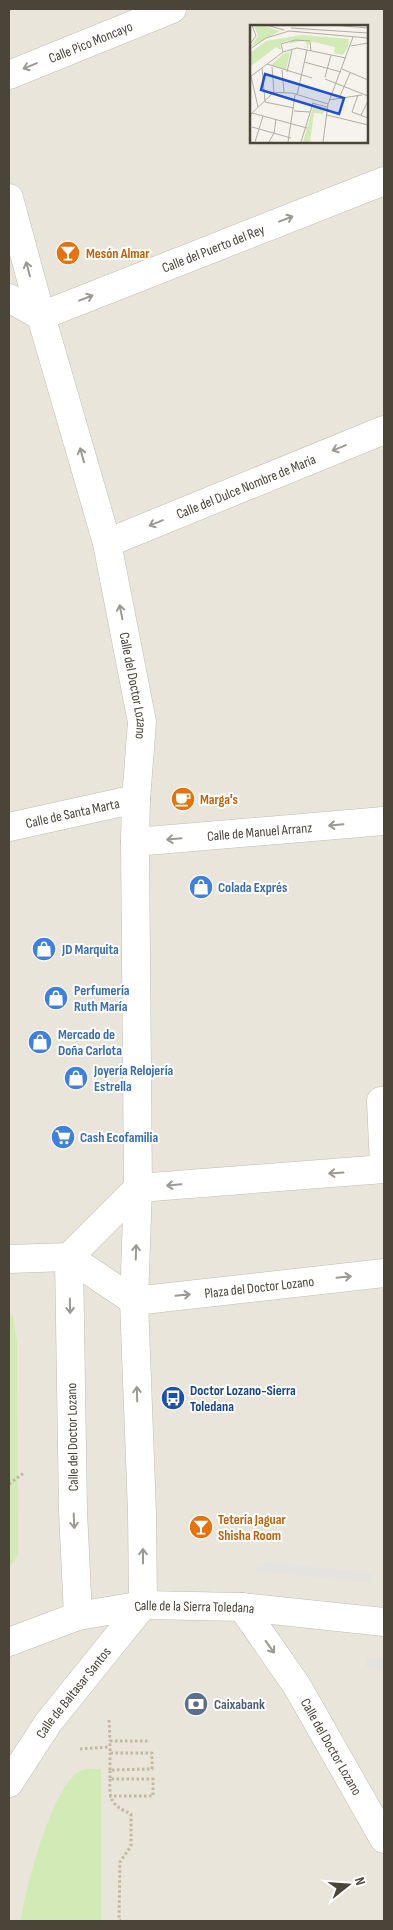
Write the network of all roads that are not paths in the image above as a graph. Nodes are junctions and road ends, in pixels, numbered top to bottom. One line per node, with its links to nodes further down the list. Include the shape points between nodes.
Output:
1 (172, 9): 2 (street, Calle Pico Moncayo, one-way to 2)
2 (9, 75)
3 (384, 181): 6 (street, Calle del Puerto del Rey, one-way to 3)
4 (9, 198): 6 (street, Calle del Doctor Lozano, one-way to 4)
5 (9, 298): 6 (street)
6 (41, 316): 8 (street, Calle del Doctor Lozano, one-way to 6)
7 (384, 430): 8 (street, Calle del Dulce Nombre de María, one-way to 8)
8 (108, 542): 9 (street, Calle del Doctor Lozano, one-way to 8, via 142,722)
9 (136, 799): 11 (street, Calle de Santa Marta); 12 (street, Calle del Doctor Lozano)
10 (384, 821): 12 (street, Calle de Manuel Arranz, one-way to 12)
11 (9, 827)
12 (135, 842): 15 (street, Calle del Doctor Lozano)
13 (384, 1101): 14 (street)
14 (384, 1168): 15 (street, one-way to 15)
15 (138, 1188): 16 (street); 19 (street, Calle del Doctor Lozano, one-way to 15)
16 (69, 1257): 17 (street); 19 (street); 22 (street, Calle del Doctor Lozano, one-way to 22)
17 (9, 1259)
18 (384, 1273): 19 (street, Plaza del Doctor Lozano, one-way to 18)
19 (134, 1301): 20 (street, Calle del Doctor Lozano, one-way to 19)
20 (143, 1605): 21 (street, Calle de la Sierra Toledana); 22 (street, Calle de la Sierra Toledana); 25 (street, Calle de Baltasar Santos, via 48,1723)
21 (242, 1607): 23 (street, Calle de la Sierra Toledana); 26 (street, Calle del Doctor Lozano, one-way to 26, via 297,1686)
22 (78, 1616): 24 (street, Calle de la Sierra Toledana)
23 (384, 1622)
24 (9, 1642)
25 (9, 1783)
26 (383, 1836)

